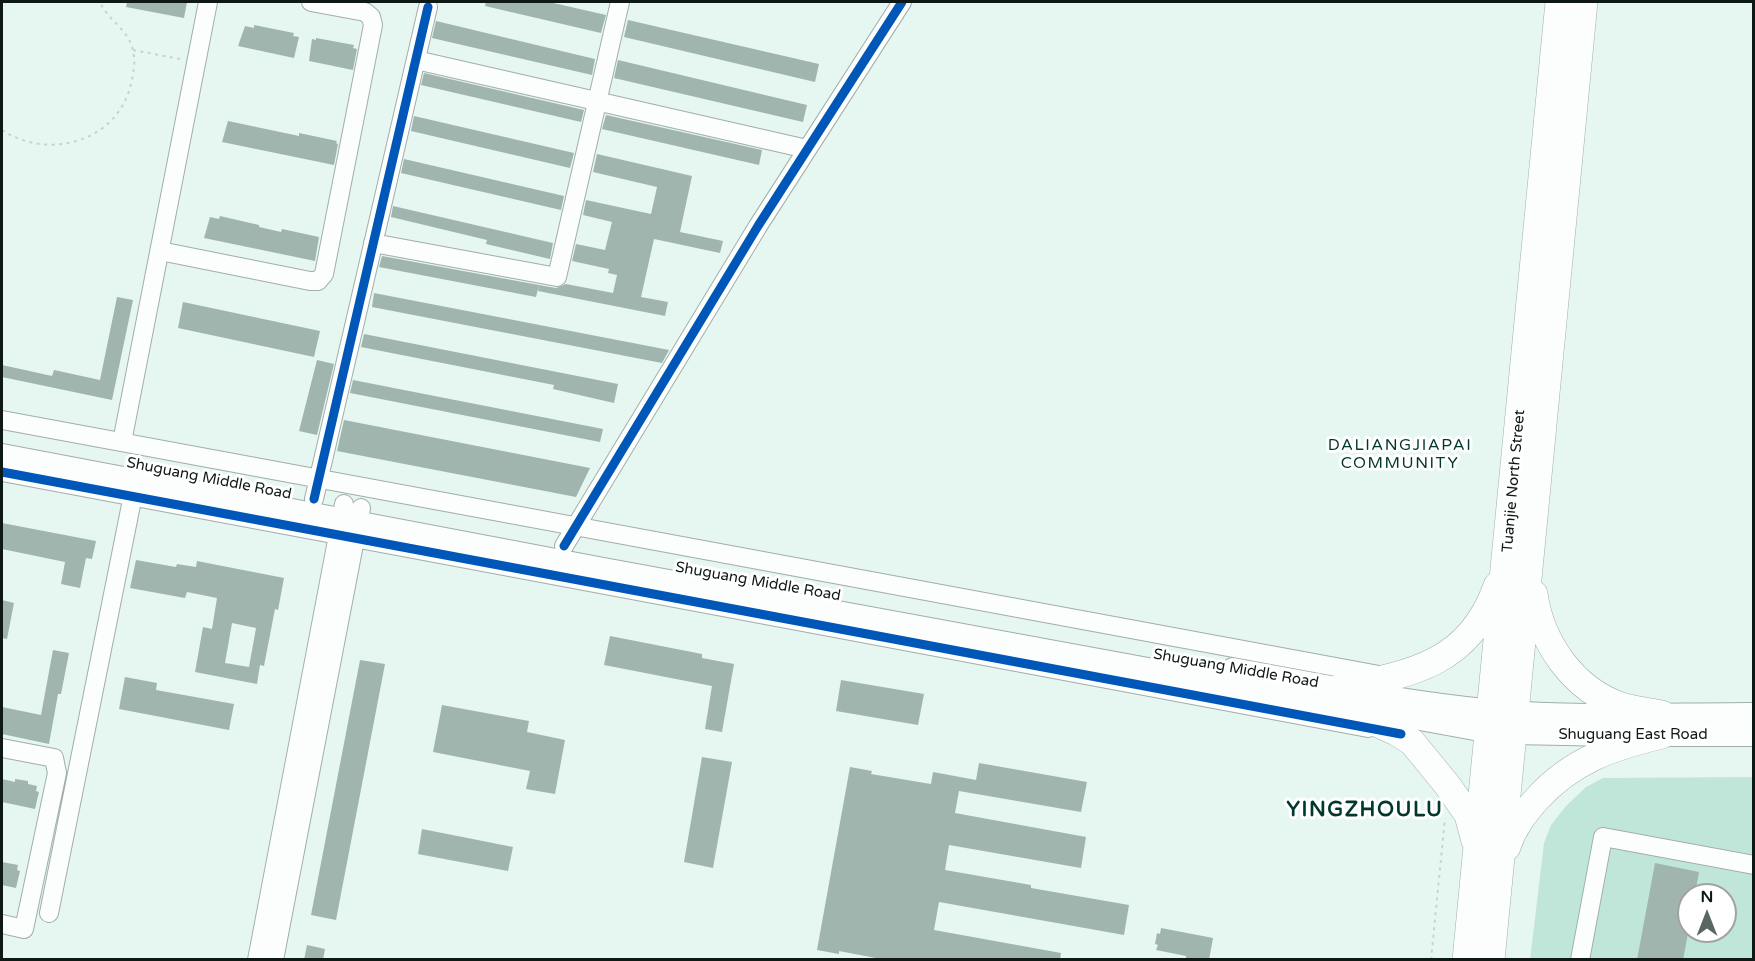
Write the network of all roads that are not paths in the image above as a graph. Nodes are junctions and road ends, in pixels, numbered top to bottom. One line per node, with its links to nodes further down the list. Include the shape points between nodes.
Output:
1 (208, 2): 12 (street)
2 (311, 2): 12 (street, via 365,12 374,25 324,274 318,281 310,281)
3 (620, 2): 9 (street)
4 (902, 2): 10 (street)
5 (1559, 2): 23 (highway, Tuanjie North Street)
6 (1584, 2): 23 (highway, Tuanjie North Street)
7 (428, 7): 8 (street)
8 (416, 60): 9 (street); 11 (street)
9 (597, 101): 10 (street); 11 (street, via 557,277)
10 (807, 149): 21 (street)
11 (373, 243): 19 (street)
12 (160, 251): 15 (street)
13 (2, 420): 15 (street)
14 (2, 440): 19 (main road, Shuguang Middle Road)
15 (122, 442): 19 (street)
16 (2, 455): 18 (main road, Shuguang Middle Road)
17 (2, 472): 18 (street)
18 (134, 488): 20 (main road, Shuguang Middle Road); 34 (street)
19 (316, 488): 20 (main road, Shuguang Middle Road); 21 (street)
20 (350, 521): 22 (main road, Shuguang Middle Road); 25 (main road, Shuguang Middle Road); 29 (street); 36 (street); 37 (street)
21 (576, 525): 22 (street); 24 (street)
22 (564, 546): 25 (main road, Shuguang Middle Road)
23 (1519, 548): 24 (highway, via 1488,608 1448,654 1409,673); 27 (highway, Tuanjie North Street); 28 (highway, via 1541,627 1556,654 1579,680 1603,698)
24 (1389, 677): 25 (highway)
25 (1336, 696): 27 (main road, Shuguang Middle Road); 29 (highway)
26 (1754, 714): 28 (main road, Shuguang East Road)
27 (1502, 722): 28 (main road, Shuguang East Road); 33 (highway, Tuanjie North Street)
28 (1662, 725): 30 (main road, Shuguang East Road); 33 (highway, via 1564,774 1524,813)
29 (1401, 734): 33 (highway, via 1423,753 1468,815)
30 (1754, 735)
31 (2, 748): 35 (street, via 54,758 57,773 24,929)
32 (1754, 865): 40 (street, via 1603,837)
33 (1488, 867): 38 (highway, Tuanjie North Street); 39 (highway, Tuanjie North Street)
34 (49, 913)
35 (2, 924)
36 (257, 960)
37 (274, 960)
38 (1466, 960)
39 (1491, 960)
40 (1580, 960)

